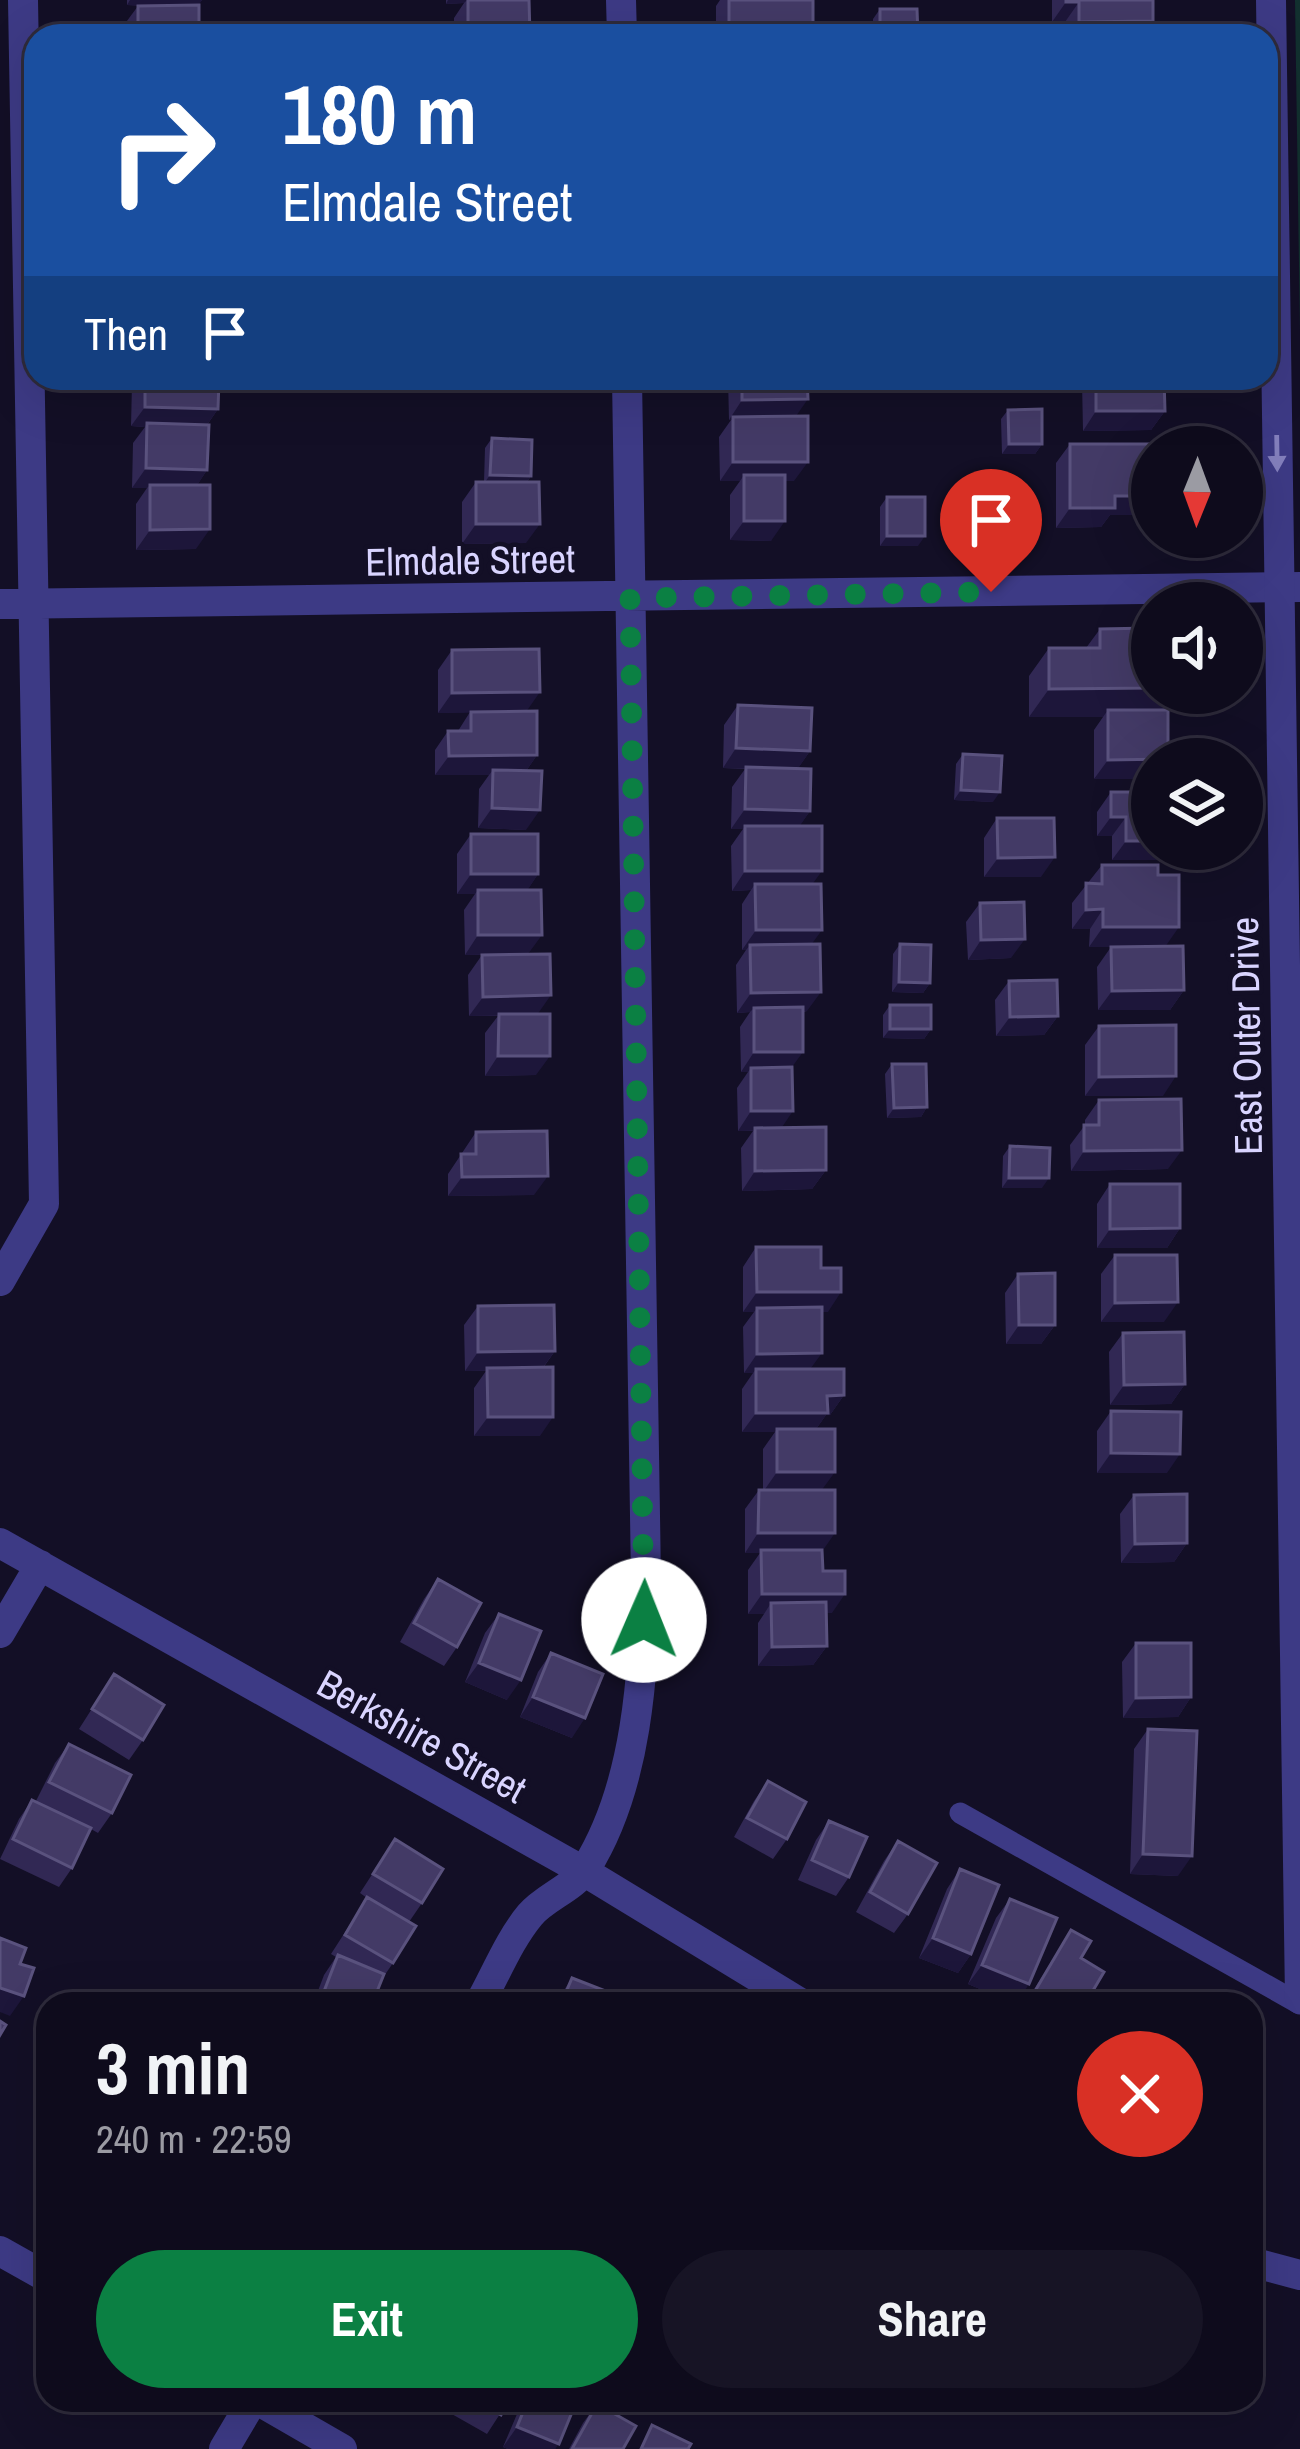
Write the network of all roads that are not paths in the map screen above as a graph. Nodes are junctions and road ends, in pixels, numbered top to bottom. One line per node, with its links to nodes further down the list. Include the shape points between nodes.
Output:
1 (23, 0): 2 (street)
2 (24, 60)
3 (1278, 228): 6 (street, East Outer Drive, one-way to 6)
4 (29, 390): 9 (street)
5 (627, 390): 7 (street)
6 (1289, 587): 7 (street, Elmdale Street); 15 (street, East Outer Drive)
7 (630, 598): 9 (street, Elmdale Street); 16 (street, via 646,1580 632,1736 613,1811)
8 (0, 604): 9 (street, Elmdale Street)
9 (33, 604): 10 (street, via 44,1204)
10 (0, 1281)
11 (0, 1543): 12 (street, Berkshire Street)
12 (40, 1565): 13 (street); 16 (street, Berkshire Street)
13 (0, 1634)
14 (960, 1813): 19 (lane)
15 (1299, 1854): 19 (street, East Outer Drive)
16 (584, 1872): 17 (street, via 530,1914); 18 (street, Berkshire Street)
17 (486, 1992)
18 (782, 1992)
19 (1300, 2002)
20 (0, 2251): 22 (street)
21 (1263, 2265): 23 (street)
22 (36, 2271)
23 (1300, 2275)
24 (247, 2412): 26 (street)
25 (276, 2412): 27 (street)
26 (224, 2449)
27 (342, 2449)

